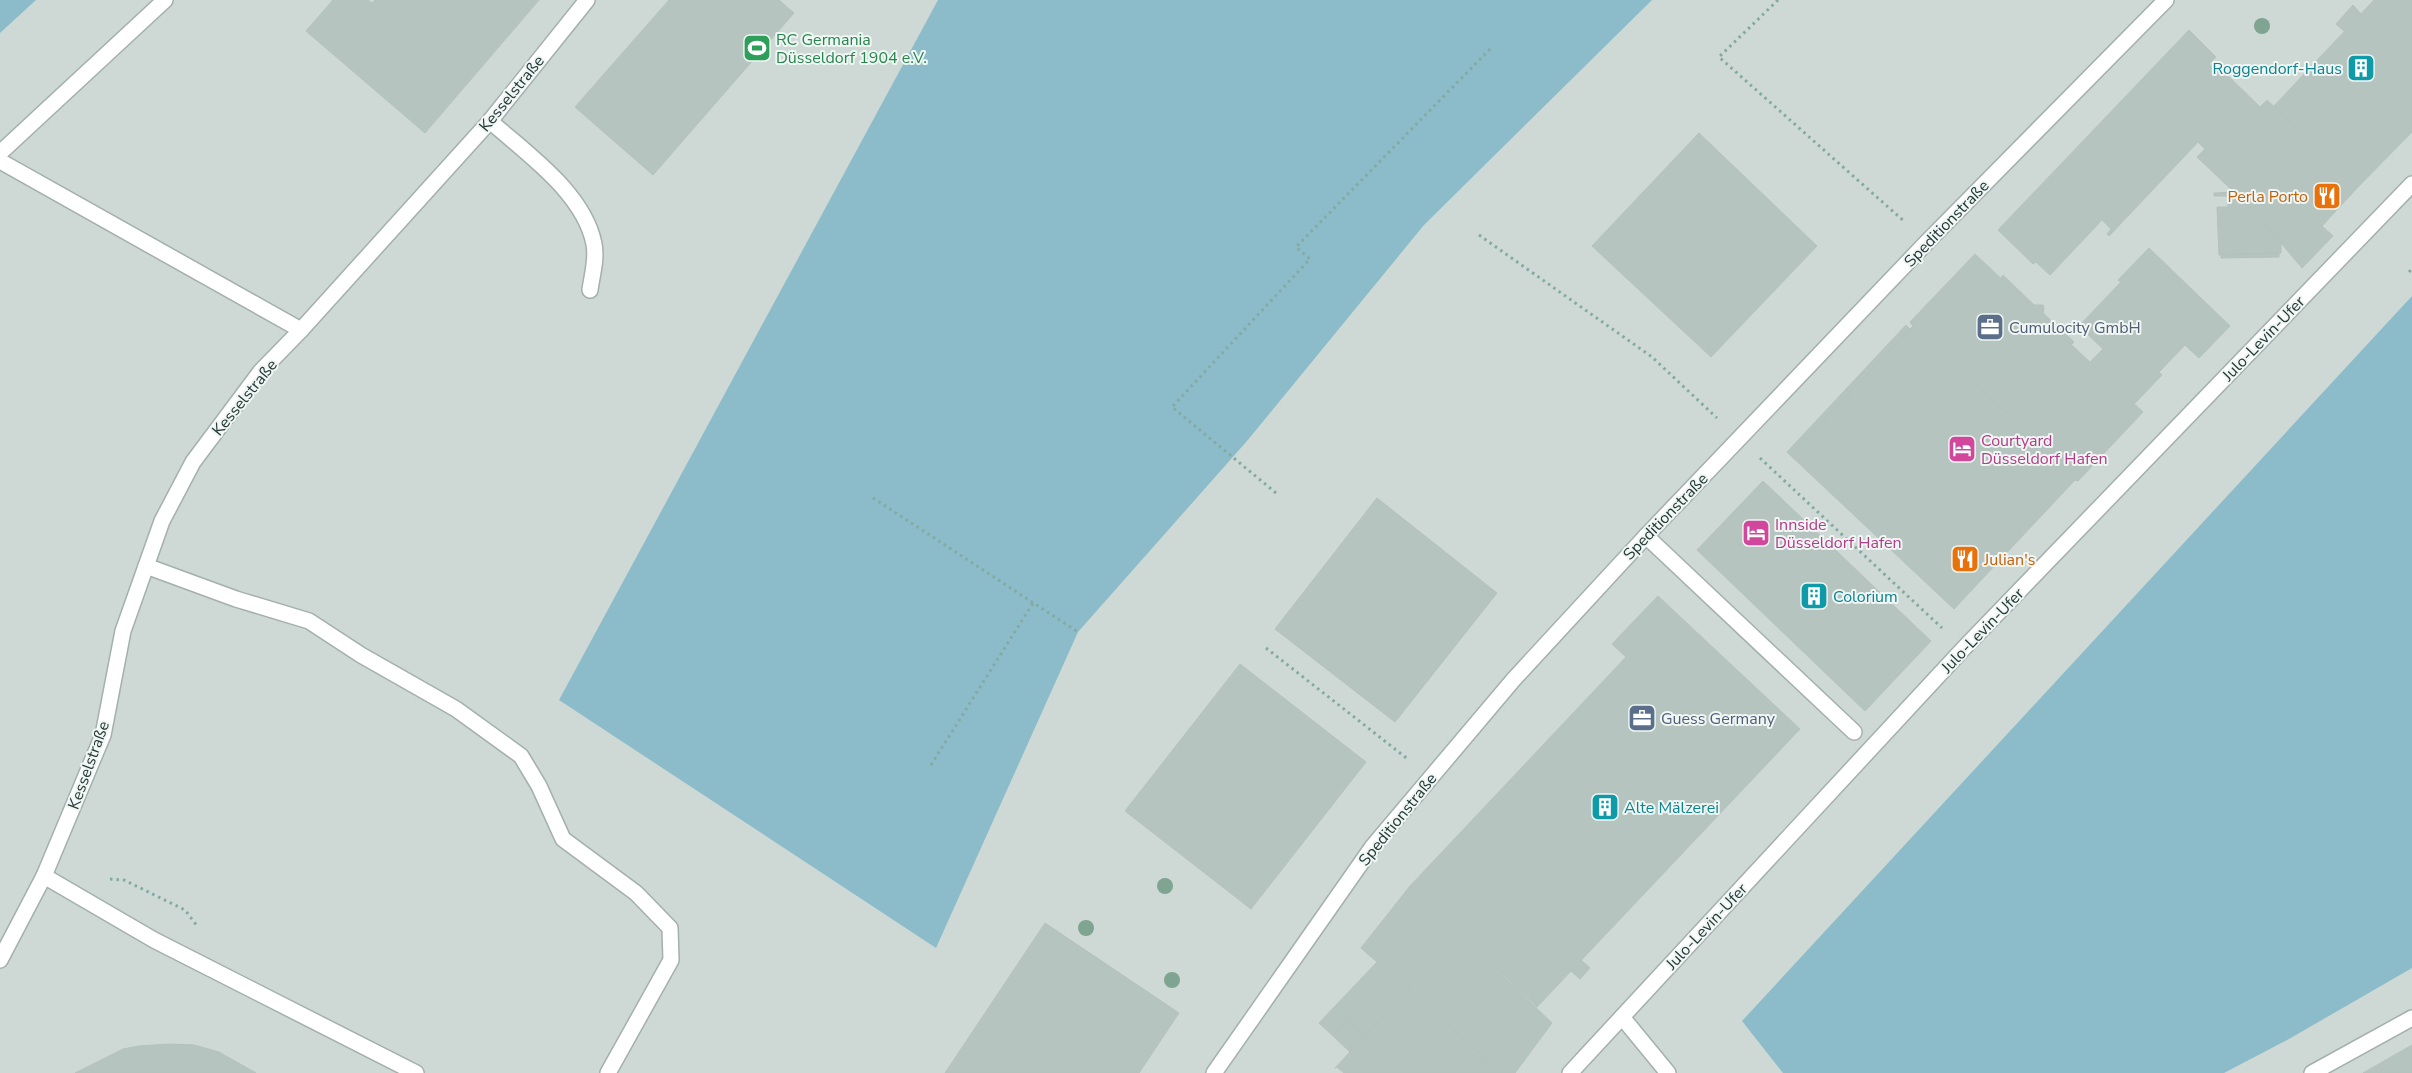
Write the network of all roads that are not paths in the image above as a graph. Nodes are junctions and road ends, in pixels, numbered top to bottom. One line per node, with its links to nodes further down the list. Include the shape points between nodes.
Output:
1 (165, 0): 5 (street)
2 (587, 0): 4 (street, Kesselstraße)
3 (2166, 0): 10 (street, Speditionstraße, via 1927,242)
4 (490, 121): 8 (street, via 574,198 585,217 594,245 595,262); 9 (street, Kesselstraße)
5 (0, 153)
6 (0, 161): 9 (street)
7 (2412, 184): 15 (street, Julo-Levin-Ufer, via 1964,648)
8 (590, 290)
9 (302, 330): 11 (street, Kesselstraße, via 261,371 193,462 162,521)
10 (1646, 536): 12 (street); 19 (street, Speditionstraße, via 1514,679 1373,846)
11 (146, 566): 13 (street, Kesselstraße, via 124,631 102,735); 18 (street, via 309,621 456,710 521,756 539,786 563,839 636,893 670,928 671,960)
12 (1854, 732)
13 (44, 876): 14 (street, Kesselstraße); 17 (street, via 154,940)
14 (0, 960)
15 (1622, 1017): 20 (street, Julo-Levin-Ufer); 21 (street)
16 (2412, 1018): 22 (street)
17 (416, 1073)
18 (608, 1073)
19 (1214, 1073)
20 (1570, 1073)
21 (1668, 1073)
22 (2312, 1073)

